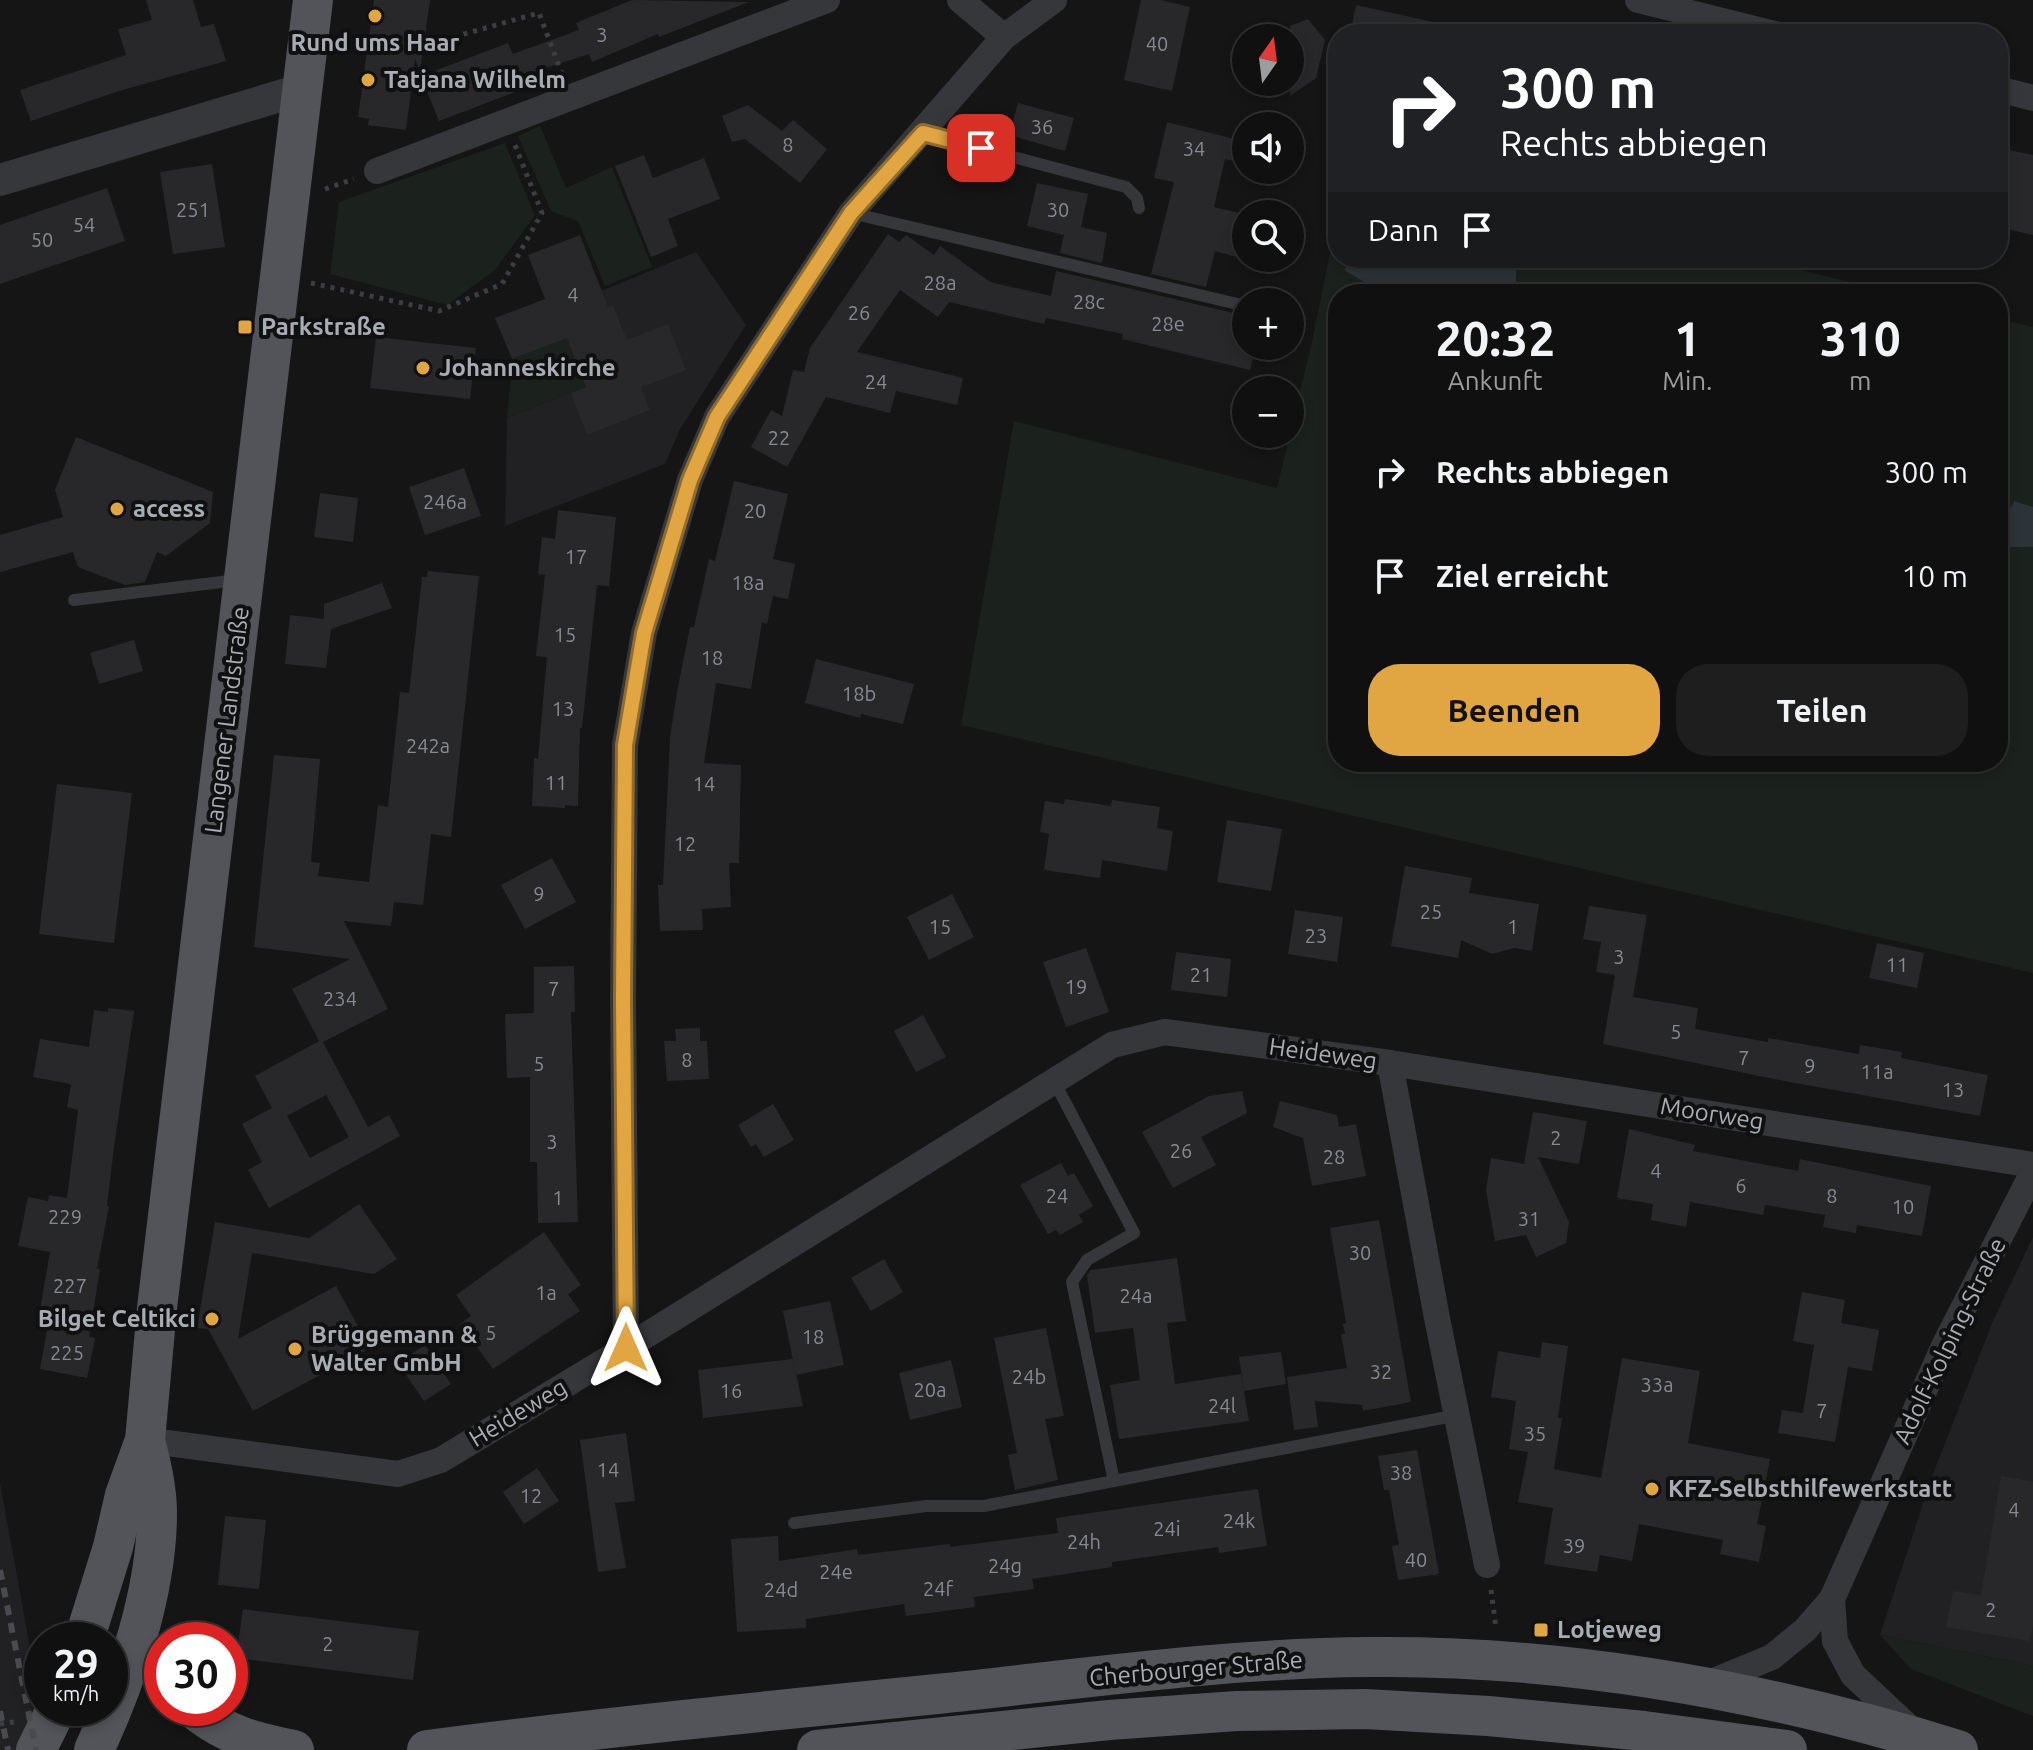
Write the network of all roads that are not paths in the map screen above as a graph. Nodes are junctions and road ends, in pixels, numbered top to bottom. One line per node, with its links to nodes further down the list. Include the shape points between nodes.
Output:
1 (313, 0): 8 (main road, Langener Landstraße)
2 (827, 0): 12 (street)
3 (960, 0): 7 (street)
4 (1054, 0): 7 (street)
5 (1638, 0): 6 (street)
6 (1735, 24)
7 (1004, 37): 11 (street)
8 (303, 89): 13 (street); 17 (main road, Langener Landstraße)
9 (2008, 92): 10 (street)
10 (2033, 98)
11 (923, 133): 14 (lane, via 1126,187); 15 (street)
12 (377, 171)
13 (0, 180)
14 (1139, 208)
15 (851, 213): 16 (lane); 23 (street, via 717,417 690,480 644,633 625,745)
16 (1232, 303)
17 (244, 579): 18 (lane); 25 (main road, Langener Landstraße)
18 (74, 600)
19 (1390, 1063): 20 (street, Heideweg, via 1165,1032 1112,1045); 21 (street, Moorweg); 24 (street, Heideweg)
20 (1054, 1080): 23 (street, Heideweg); 26 (lane, via 1134,1233 1087,1260 1072,1282)
21 (2033, 1165)
22 (2033, 1172): 29 (street, Adolf-Kolping-Straße, via 1944,1346)
23 (626, 1348): 25 (street, Heideweg, via 441,1460 398,1474)
24 (1458, 1415): 26 (lane); 28 (street, Heideweg)
25 (145, 1440): 30 (main road, Langener Landstraße, via 157,1510); 31 (main road, Langener Landstraße)
26 (1114, 1481): 27 (lane, via 984,1506 926,1506)
27 (794, 1523)
28 (1487, 1565)
29 (1832, 1599): 33 (street, Adolf-Kolping-Straße, via 1772,1657); 37 (street, Adolf-Kolping-Straße, via 1835,1641 1853,1675)
30 (145, 1601): 32 (main road); 40 (main road, Langener Landstraße, via 119,1691)
31 (90, 1622)
32 (152, 1622)
33 (1704, 1685): 34 (main road, Cherbourger Straße); 42 (main road, Cherbourger Straße, via 1499,1661 1369,1657 1234,1664)
34 (1792, 1704): 37 (main road, Cherbourger Straße); 38 (street)
35 (48, 1726): 39 (main road)
36 (215, 1726): 41 (main road, via 257,1743)
37 (1920, 1738): 44 (main road, Cherbourger Straße)
38 (1781, 1749): 43 (main road, Cherbourger Straße, via 1504,1718 1365,1709 1109,1720)
39 (36, 1750)
40 (94, 1750)
41 (294, 1750)
42 (427, 1750)
43 (817, 1750)
44 (1958, 1750)

